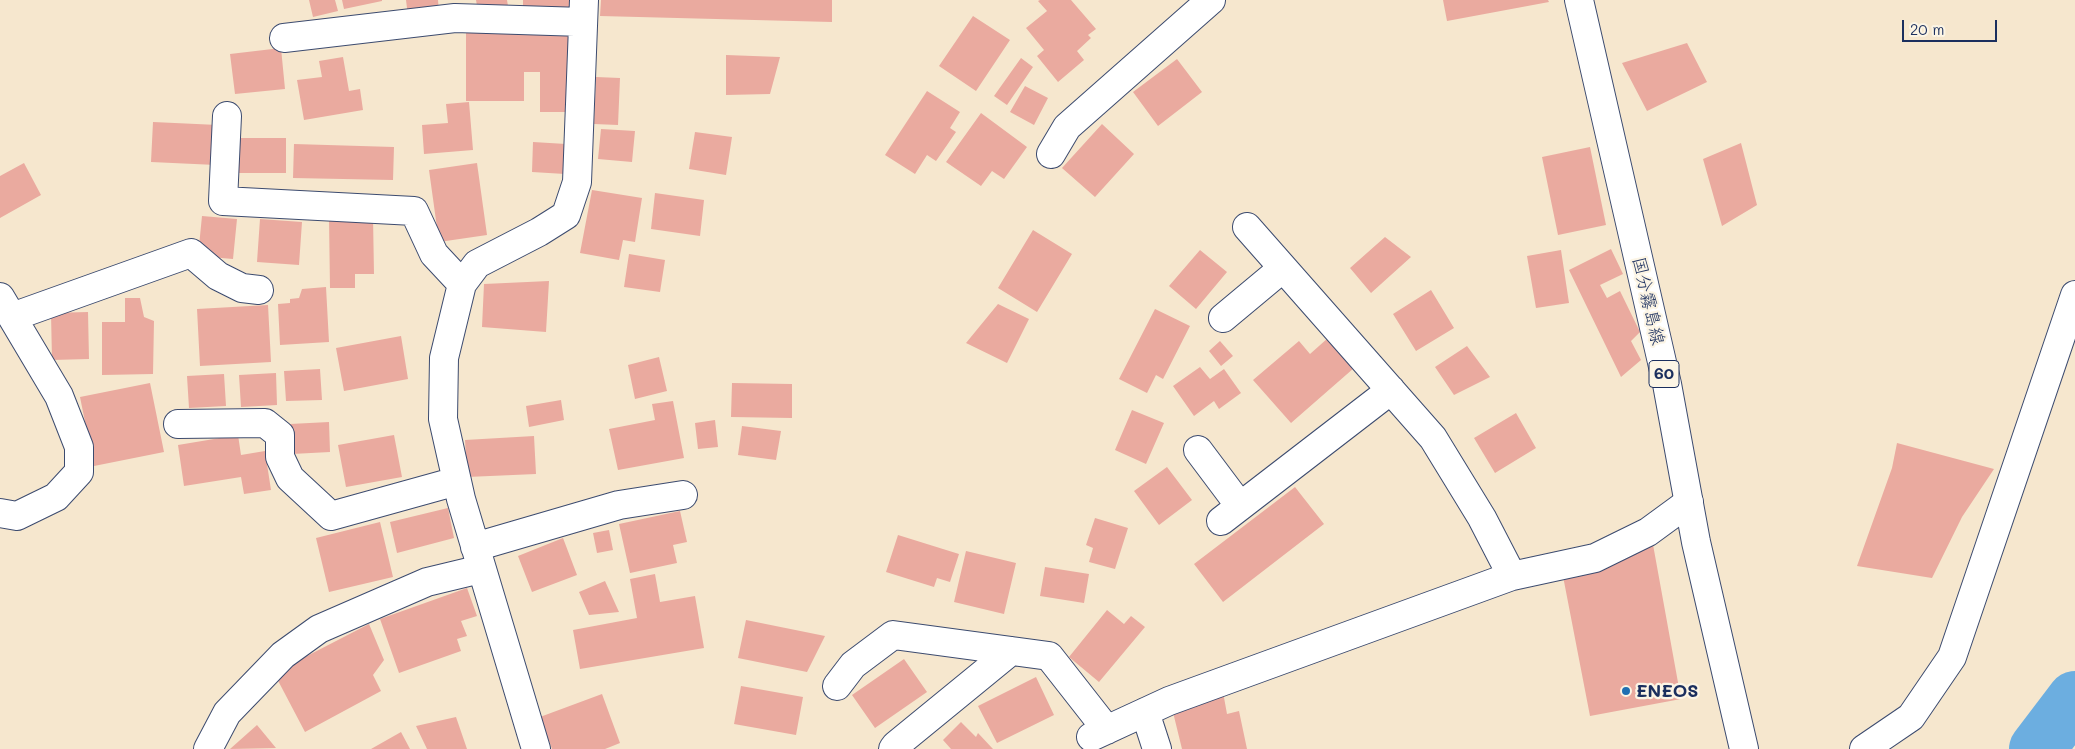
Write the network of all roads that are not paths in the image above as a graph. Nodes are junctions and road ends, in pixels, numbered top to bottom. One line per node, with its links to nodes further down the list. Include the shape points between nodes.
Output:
1 (1211, 0): 6 (street, via 1067,127)
2 (1579, 0): 19 (street, 国分霧島線 / 60, via 1667,384)
3 (584, 11): 4 (street, via 455,18); 9 (street, via 577,182 566,215 477,264)
4 (284, 38)
5 (227, 116): 9 (street, via 223,201 414,212 434,254)
6 (1051, 154)
7 (1247, 227): 8 (street)
8 (1284, 268): 13 (street); 14 (street)
9 (462, 284): 17 (street, via 444,358 442,419)
10 (259, 290): 12 (street, via 242,288 218,276 191,253)
11 (2075, 295): 31 (street, via 1952,656 1910,717)
12 (6, 307): 20 (street, via 60,396 79,447 79,472 56,497 17,516)
13 (1223, 318)
14 (1392, 390): 16 (street, via 1230,514); 22 (street, via 1433,438 1482,518)
15 (178, 424): 17 (street, via 266,423 280,435 280,457 290,478 331,516)
16 (1198, 450)
17 (457, 481): 21 (street)
18 (683, 496): 21 (street, via 619,505)
19 (1689, 502): 22 (street, via 1648,532 1595,558); 30 (street, 国分霧島線 / 60)
20 (0, 513)
21 (478, 558): 26 (street, via 320,629 283,655 227,714); 27 (street)
22 (1512, 576): 25 (street)
23 (1011, 651): 24 (street, via 893,635 853,665); 25 (street, via 1049,656 1099,734); 28 (street, via 896,744)
24 (837, 686)
25 (1145, 712): 29 (street)
26 (208, 749)
27 (536, 749)
28 (894, 749)
29 (1157, 749)
30 (1744, 749)
31 (1864, 749)

